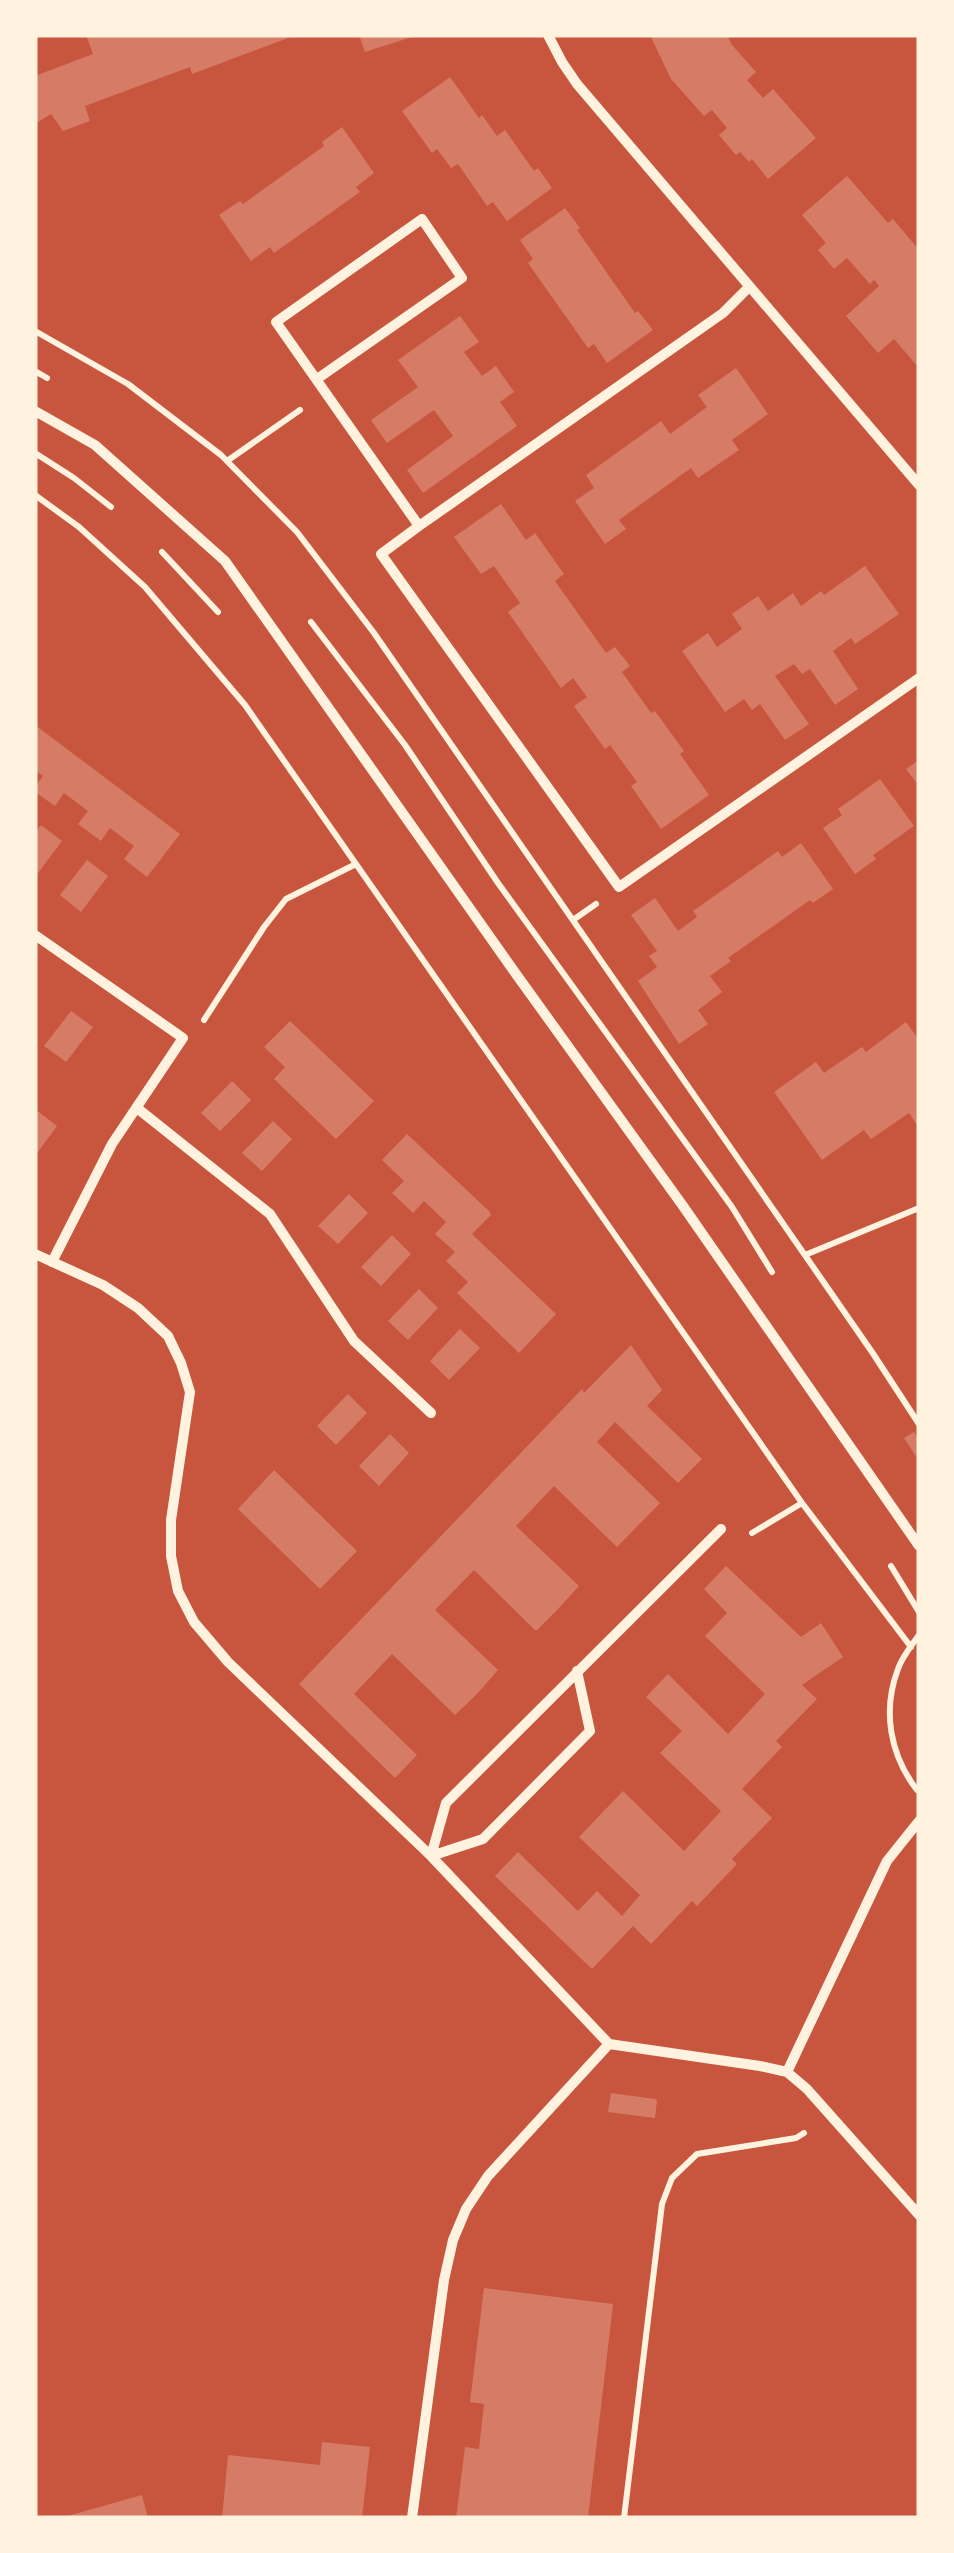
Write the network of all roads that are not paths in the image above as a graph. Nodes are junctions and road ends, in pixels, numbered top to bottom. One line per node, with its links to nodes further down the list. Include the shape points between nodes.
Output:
1 (548, 35): 2 (street, via 577,84)
2 (750, 287): 5 (street); 6 (street)
3 (316, 379): 3 (street, via 276,322 422,220 462,278); 6 (street)
4 (35, 411): 14 (street, via 95,445 225,561)
5 (919, 484)
6 (419, 526): 7 (street, via 381,554 619,888)
7 (919, 678)
8 (35, 935): 9 (street, via 183,1038)
9 (137, 1108): 11 (street); 12 (street, via 270,1214 354,1341)
10 (35, 1254): 11 (street)
11 (52, 1262): 17 (street, via 138,1308 168,1336 182,1363 190,1392 171,1556 194,1622)
12 (430, 1413)
13 (720, 1529): 15 (street)
14 (919, 1546)
15 (577, 1672): 17 (street, via 446,1803); 17 (street, via 590,1732 483,1840)
16 (919, 1821): 19 (street, via 887,1861)
17 (431, 1856): 18 (street)
18 (609, 2044): 19 (street); 21 (street, via 466,2208 444,2280)
19 (786, 2072): 20 (street)
20 (919, 2215)
21 (412, 2518)

